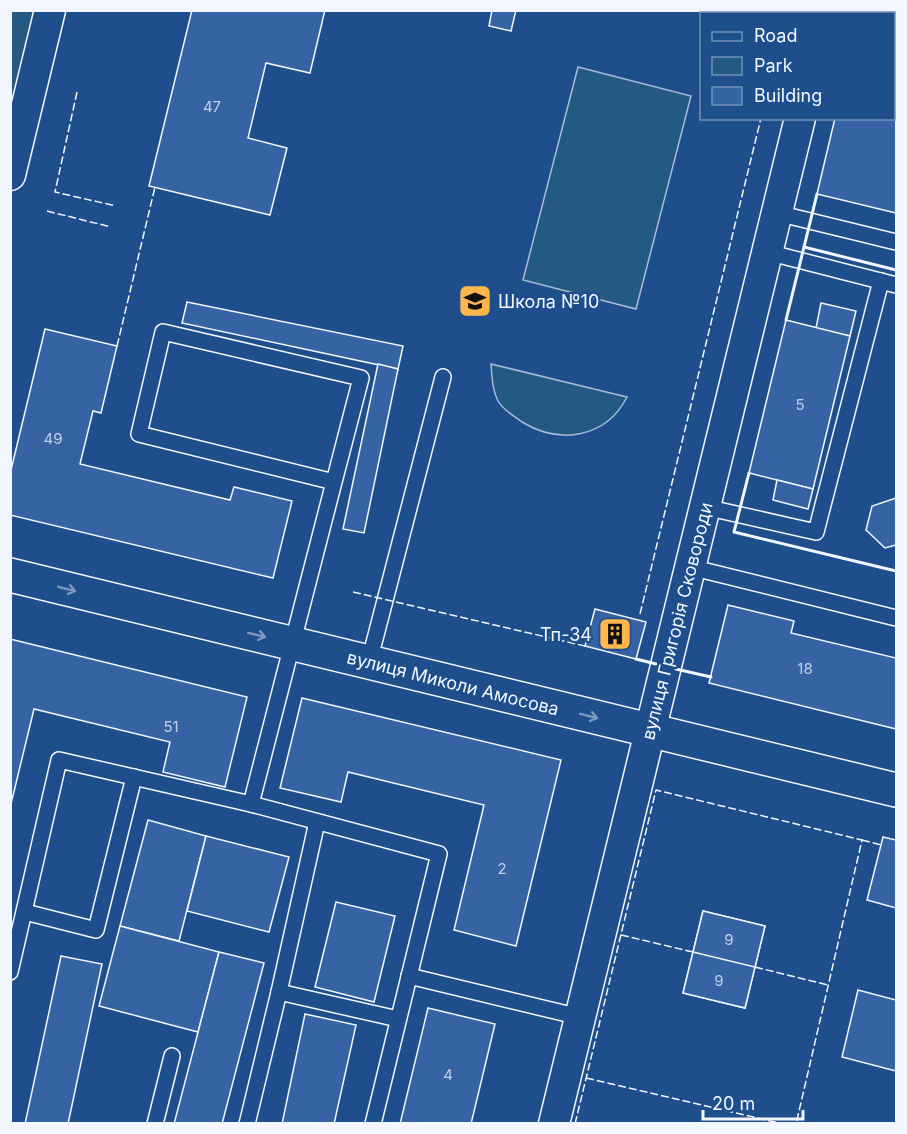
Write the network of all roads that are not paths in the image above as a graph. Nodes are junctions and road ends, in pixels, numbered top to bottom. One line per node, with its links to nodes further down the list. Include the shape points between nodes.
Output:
1 (51, 10): 3 (street)
2 (800, 120): 4 (street, вулиця Григорія Сковороди)
3 (10, 175)
4 (777, 213): 5 (lane); 6 (street, вулиця Григорія Сковороди)
5 (897, 242)
6 (767, 252): 7 (lane); 11 (street, вулиця Григорія Сковороди)
7 (881, 281): 8 (lane); 11 (lane, via 816,532)
8 (897, 285)
9 (443, 377): 16 (lane)
10 (334, 482): 10 (lane, via 139,434 163,332 361,378); 15 (lane)
11 (705, 507): 12 (street, вулиця Григорія Сковороди)
12 (690, 567): 14 (lane); 17 (street, вулиця Григорія Сковороди)
13 (10, 575): 15 (street, вулиця Миколи Амосова, one-way to 15)
14 (897, 618)
15 (293, 644): 16 (street, вулиця Миколи Амосова); 20 (lane)
16 (369, 662): 17 (street, вулиця Миколи Амосова, one-way to 17)
17 (650, 731): 19 (street, вулиця Миколи Амосова); 26 (street, вулиця Григорія Сковороди)
18 (134, 777): 20 (lane); 22 (lane, via 96,930); 22 (lane, via 58,760)
19 (897, 790)
20 (251, 804): 21 (lane)
21 (317, 822): 24 (lane, via 439,854); 25 (lane)
22 (25, 912): 23 (lane)
23 (10, 972)
24 (409, 976): 26 (lane); 27 (lane)
25 (279, 992): 27 (lane); 30 (lane)
26 (580, 1017): 32 (street, вулиця Григорія Сковороди)
27 (398, 1019): 31 (lane)
28 (172, 1056): 29 (lane)
29 (155, 1124)
30 (247, 1124)
31 (373, 1124)
32 (554, 1124)

